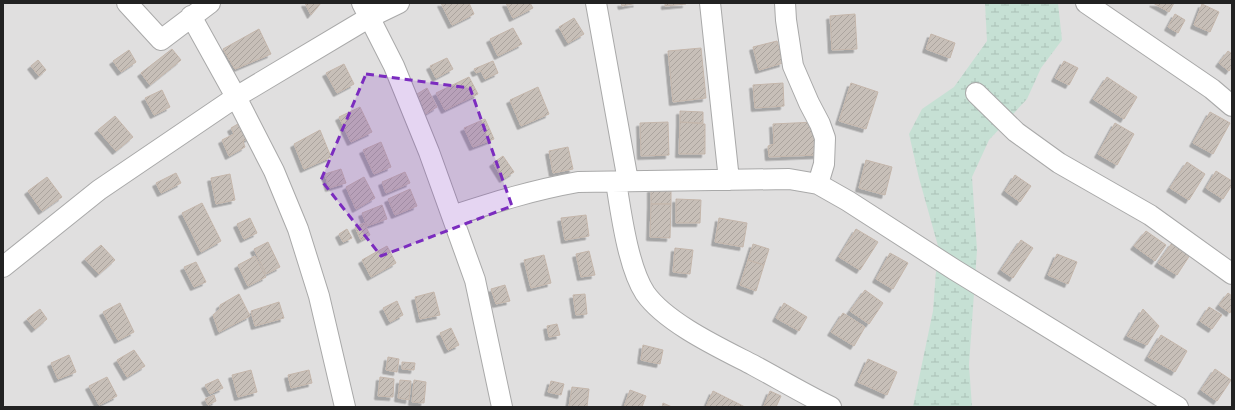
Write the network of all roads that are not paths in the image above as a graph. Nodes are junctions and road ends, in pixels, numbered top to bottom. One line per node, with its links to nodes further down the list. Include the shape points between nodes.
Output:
1 (127, 3): 9 (street, via 161,40)
2 (210, 3): 9 (street)
3 (399, 3): 8 (street)
4 (596, 3): 14 (street)
5 (710, 3): 13 (street)
6 (785, 3): 15 (street, via 793,66 824,138 824,164)
7 (1086, 3): 12 (street, via 1212,89)
8 (366, 10): 11 (street); 16 (street, via 394,66)
9 (192, 16): 11 (street)
10 (976, 94): 18 (street, via 1016,132 1059,163 1150,215)
11 (236, 97): 17 (street, via 99,190); 19 (street, via 274,171 298,229 319,296)
12 (1232, 106)
13 (729, 180): 14 (street); 15 (street, via 789,179)
14 (622, 181): 16 (street, via 578,182 545,188); 21 (street, via 628,242 638,279 659,309 698,336)
15 (818, 184): 22 (street)
16 (452, 216): 20 (street, via 475,280)
17 (3, 267)
18 (1232, 274)
19 (345, 407)
20 (502, 407)
21 (831, 407)
22 (1178, 407)

